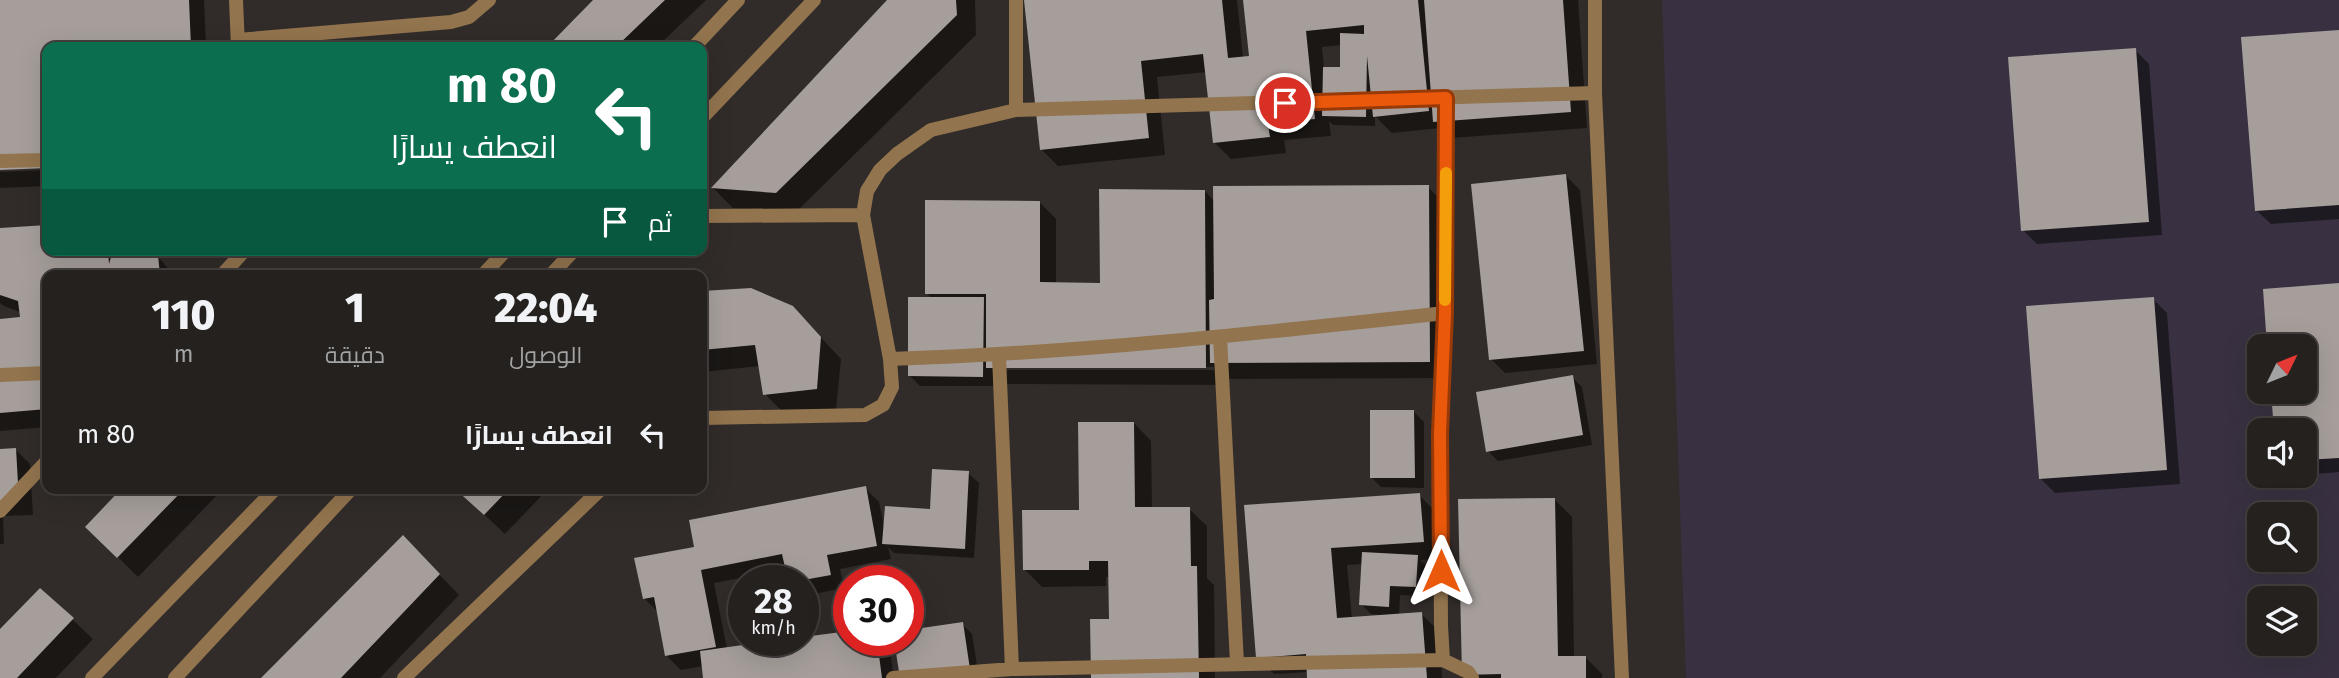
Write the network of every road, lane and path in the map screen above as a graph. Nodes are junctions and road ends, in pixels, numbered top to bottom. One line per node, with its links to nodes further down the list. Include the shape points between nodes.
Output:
1 (236, 0): 7 (street)
2 (489, 0): 8 (street, via 469,17 451,22)
3 (738, 0): 9 (street)
4 (814, 0): 13 (street)
5 (1016, 0): 12 (street)
6 (1595, 0): 10 (street)
7 (238, 42)
8 (257, 42)
9 (699, 42)
10 (1595, 93): 11 (street); 44 (street)
11 (1446, 98): 12 (street); 24 (street)
12 (1016, 110): 16 (street, via 931,130 880,170 867,191)
13 (707, 113)
14 (42, 160): 15 (street)
15 (0, 161)
16 (863, 215): 17 (street); 27 (street)
17 (707, 216)
18 (239, 256): 21 (street)
19 (500, 256): 22 (street)
20 (567, 256): 23 (street)
21 (227, 270)
22 (488, 270)
23 (555, 270)
24 (1445, 313): 25 (street); 36 (street, via 1440,433)
25 (1220, 337): 26 (street); 37 (street)
26 (999, 356): 27 (street); 38 (street)
27 (890, 359): 30 (street, via 892,387 883,405 865,415)
28 (42, 373): 29 (street)
29 (0, 375)
30 (707, 418)
31 (42, 466): 35 (street)
32 (270, 494): 39 (street)
33 (346, 494): 40 (street)
34 (595, 494): 41 (street)
35 (0, 511)
36 (1443, 660): 37 (street); 43 (street)
37 (1237, 663): 38 (street)
38 (1012, 669): 42 (street)
39 (92, 678)
40 (175, 678)
41 (404, 678)
42 (892, 678)
43 (1472, 678)
44 (1622, 678)

